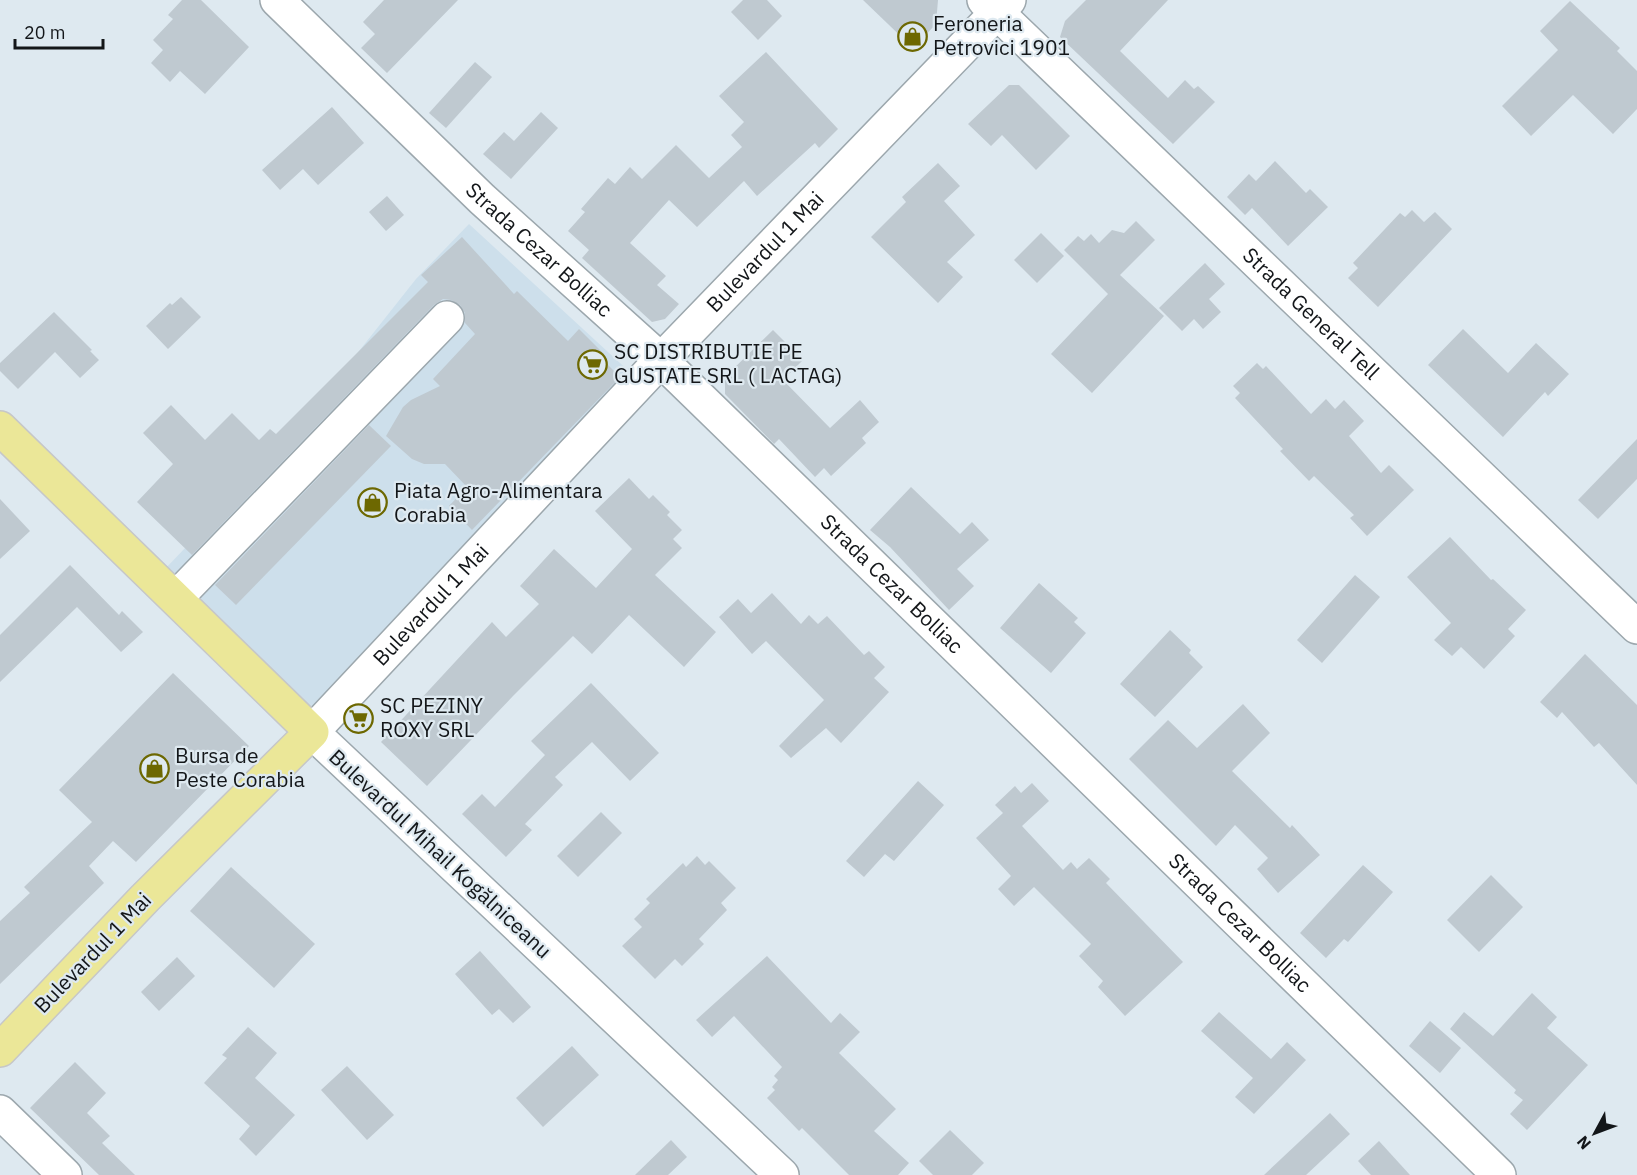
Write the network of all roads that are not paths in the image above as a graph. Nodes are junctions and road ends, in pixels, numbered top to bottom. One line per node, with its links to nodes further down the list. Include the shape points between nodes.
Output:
1 (277, 0): 4 (street, Strada Cezar Bolliac, via 482,199)
2 (997, 4): 4 (street, Bulevardul 1 Mai); 7 (street, Strada General Tell)
3 (447, 318): 6 (street)
4 (661, 360): 8 (street, Bulevardul 1 Mai); 13 (street, Strada Cezar Bolliac)
5 (0, 428): 6 (main road, Bulevardul Mihail Kogălniceanu)
6 (176, 598): 8 (main road, Bulevardul Mihail Kogălniceanu)
7 (1637, 627)
8 (312, 732): 9 (main road, Bulevardul 1 Mai); 12 (street, Bulevardul Mihail Kogălniceanu)
9 (0, 1050)
10 (0, 1112): 11 (street)
11 (65, 1175)
12 (782, 1175)
13 (1499, 1175)

